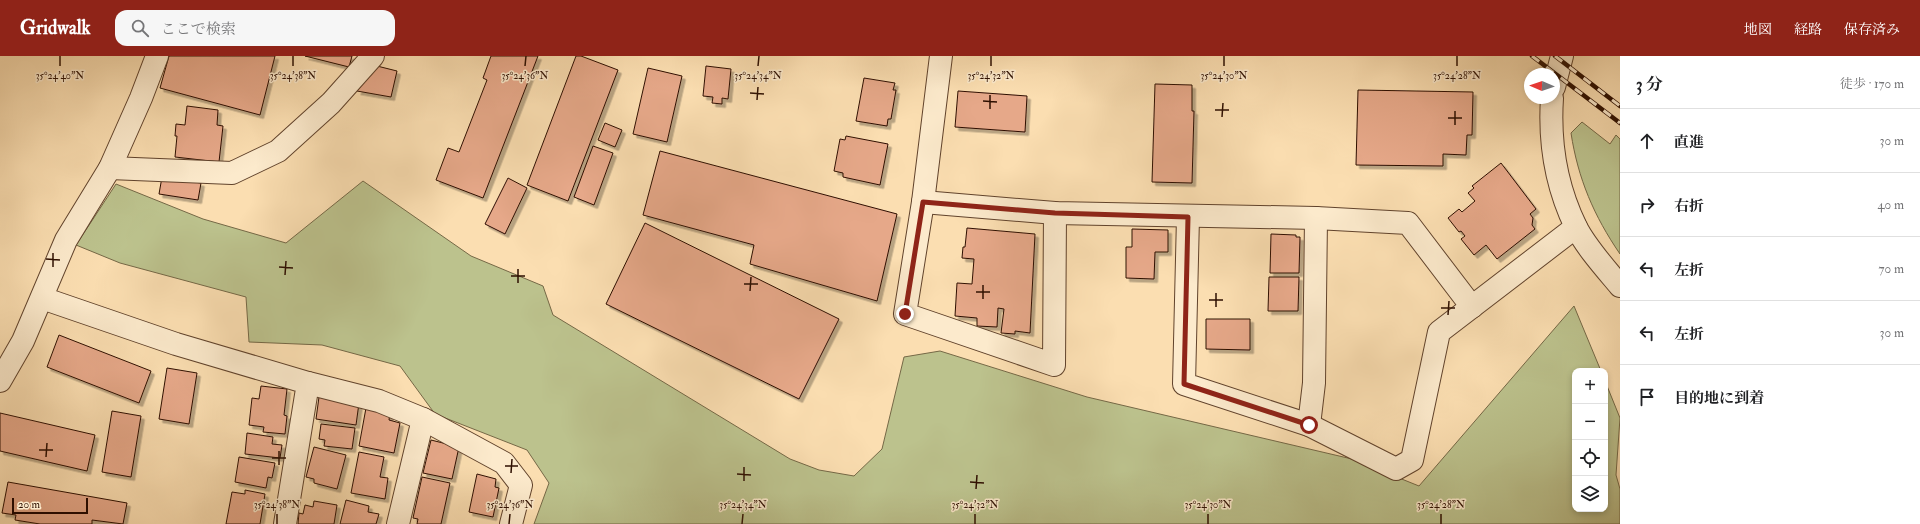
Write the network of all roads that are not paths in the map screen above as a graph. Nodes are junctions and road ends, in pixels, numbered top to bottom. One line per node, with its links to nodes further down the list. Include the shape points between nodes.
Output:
1 (157, 56): 7 (street)
2 (373, 56): 7 (street, via 331,103 278,151 232,173)
3 (941, 56): 8 (street)
4 (1562, 56): 5 (street)
5 (1559, 68)
6 (1552, 104): 12 (street, via 1551,139 1556,172)
7 (110, 168): 14 (street, via 66,240)
8 (923, 202): 9 (street); 9 (street, via 905,314 1054,365)
9 (1055, 213): 10 (street)
10 (1188, 217): 11 (street); 19 (street, via 1184,384)
11 (1316, 218): 15 (street, via 1408,223); 19 (street, via 1314,383)
12 (1576, 227): 13 (street); 15 (street)
13 (1620, 286)
14 (42, 298): 16 (street, via 23,341); 17 (street, via 176,344)
15 (1472, 307): 19 (street, via 1439,332 1412,460 1396,469)
16 (0, 381)
17 (308, 383): 18 (street, via 379,401); 20 (street)
18 (424, 419): 21 (street); 22 (street, via 504,463 521,485)
19 (1309, 425)
20 (285, 524)
21 (398, 524)
22 (511, 524)

